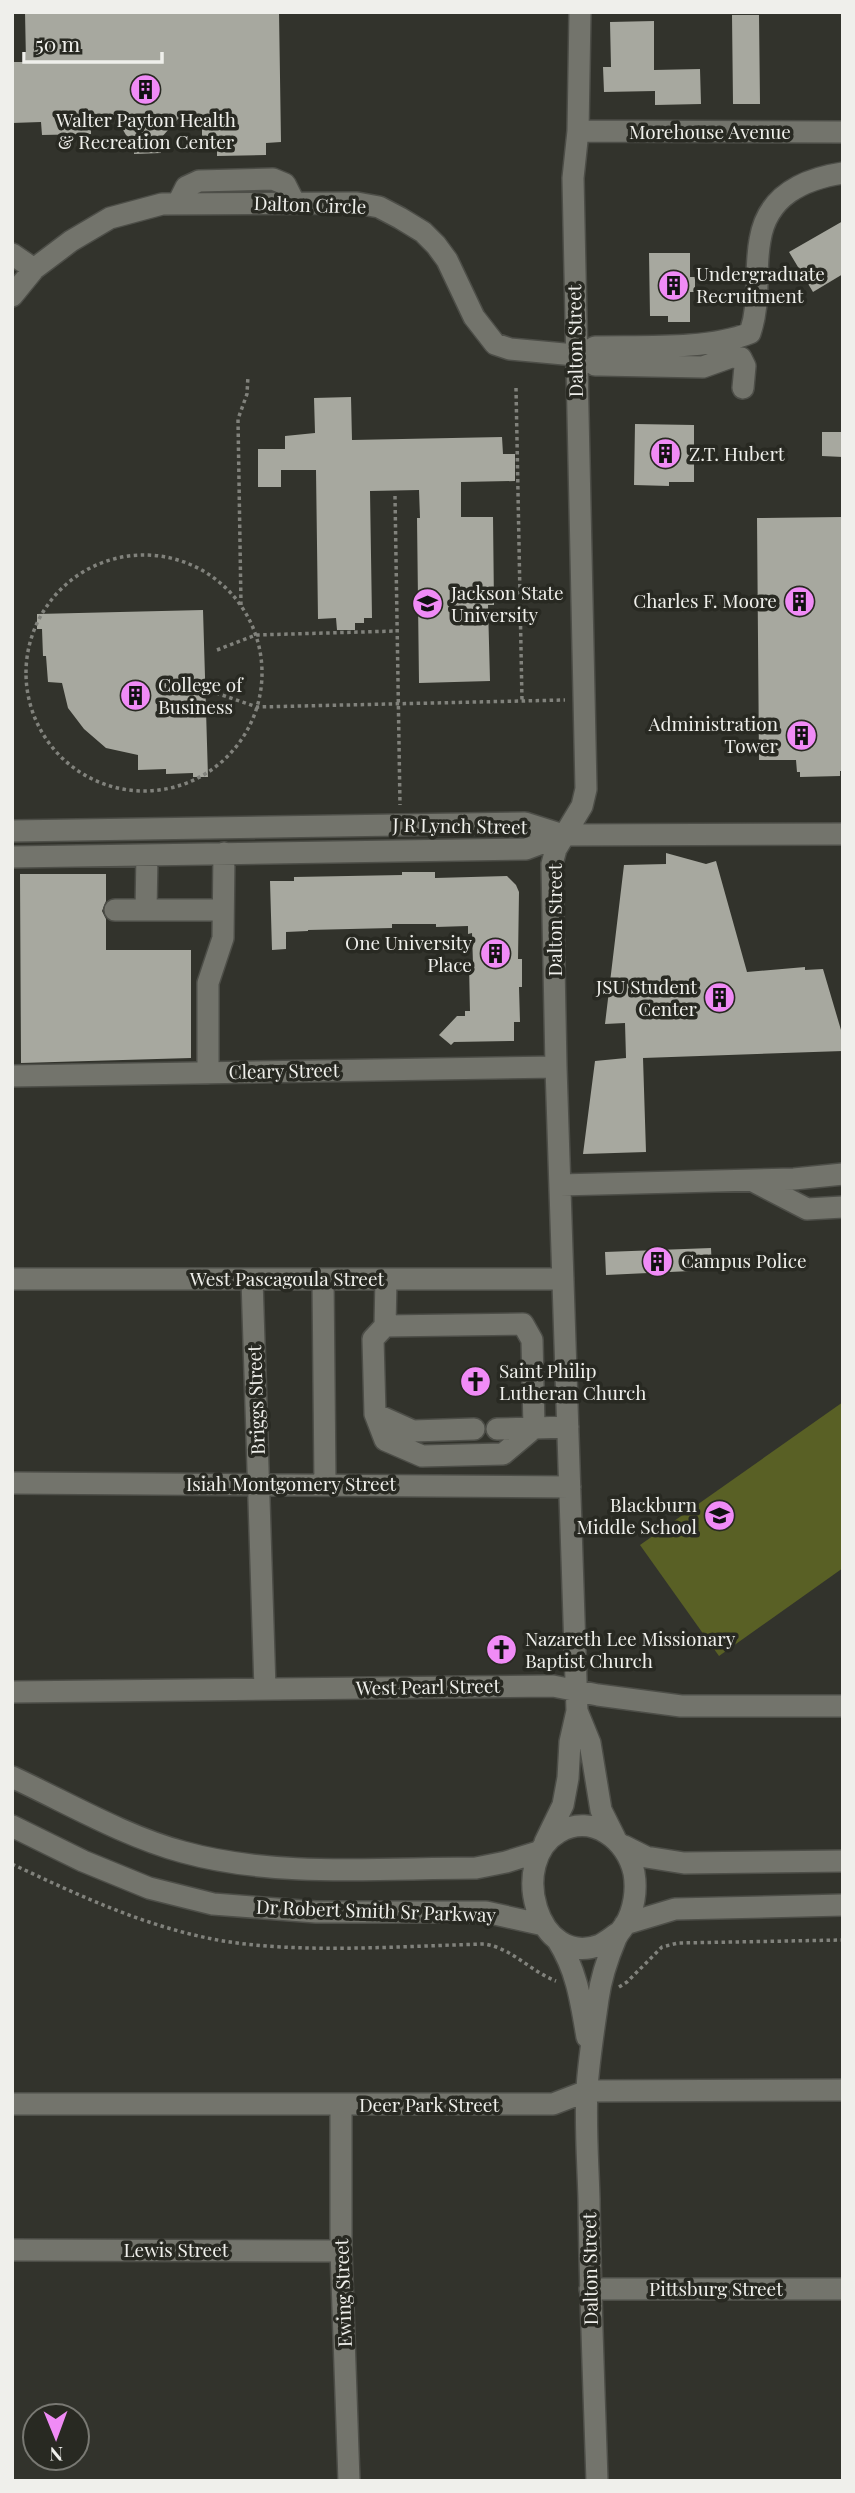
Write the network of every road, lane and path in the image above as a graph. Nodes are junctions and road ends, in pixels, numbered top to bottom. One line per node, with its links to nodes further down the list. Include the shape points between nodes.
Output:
1 (580, 12): 2 (street, Dalton Street)
2 (578, 131): 3 (street, Morehouse Avenue); 8 (street, Dalton Street, via 573,178)
3 (843, 132)
4 (843, 173): 8 (street, via 813,178 793,188 764,224 757,314 750,333 700,344 595,347)
5 (12, 254): 6 (street)
6 (34, 269): 7 (street, Dalton Circle); 8 (street, Dalton Circle, via 110,218 162,204 357,203 379,207 423,232 447,260 474,317 495,344)
7 (12, 296)
8 (579, 355): 11 (street, via 595,365 702,366 741,359 745,366); 18 (street, Dalton Street)
9 (248, 376): 13 (path, via 238,419)
10 (516, 388): 19 (path)
11 (743, 388)
12 (395, 496): 14 (path)
13 (241, 607): 15 (path); 21 (path, via 208,575 173,560 135,556 98,565 64,587 42,613 26,665 29,701 34,719 54,750 81,773 114,787 150,791 185,783 217,766 241,740)
14 (396, 631): 15 (path); 20 (path)
15 (256, 635): 16 (path); 21 (path, via 261,670)
16 (217, 650)
17 (216, 693): 21 (path)
18 (584, 699): 19 (path); 25 (street, Dalton Street, via 586,789 582,806)
19 (522, 701): 20 (path)
20 (397, 704): 21 (path); 22 (path)
21 (257, 707)
22 (400, 811)
23 (12, 831): 25 (street, J R Lynch Street, via 525,823)
24 (843, 834): 25 (street)
25 (564, 835): 26 (street, J R Lynch Street, via 526,849); 32 (street, Dalton Street, via 552,864)
26 (224, 853): 27 (street, J R Lynch Street); 31 (street)
27 (147, 855): 28 (street, J R Lynch Street); 30 (street)
28 (12, 857)
29 (115, 910): 30 (street)
30 (146, 910): 31 (street)
31 (223, 911): 33 (street, via 223,938 208,983)
32 (556, 1067): 33 (street, Cleary Street); 37 (street, Dalton Street)
33 (208, 1073): 34 (street, Cleary Street)
34 (12, 1076)
35 (843, 1174): 36 (street)
36 (751, 1180): 37 (street); 38 (street, via 807,1209)
37 (560, 1185): 43 (street, Dalton Street)
38 (843, 1207)
39 (12, 1279): 40 (street, West Pascagoula Street)
40 (252, 1279): 41 (street, West Pascagoula Street); 53 (street, Briggs Street)
41 (323, 1279): 42 (street, West Pascagoula Street); 54 (street)
42 (386, 1279): 43 (street, West Pascagoula Street); 44 (street)
43 (563, 1279): 45 (street, Dalton Street)
44 (385, 1326): 46 (street, via 523,1324); 47 (street, via 373,1339)
45 (565, 1339): 46 (street); 48 (street, Dalton Street)
46 (532, 1340): 49 (street)
47 (375, 1414): 49 (street, via 385,1440 422,1456 503,1454); 50 (street, via 413,1431)
48 (568, 1427): 49 (street); 55 (street, Dalton Street)
49 (534, 1428): 51 (street)
50 (474, 1429)
51 (497, 1429)
52 (12, 1483): 53 (street, Isiah Montgomery Street)
53 (258, 1483): 54 (street, Isiah Montgomery Street); 56 (street, Briggs Street)
54 (325, 1484): 55 (street, Isiah Montgomery Street)
55 (570, 1487): 58 (street, Dalton Street)
56 (265, 1689): 57 (street, West Pearl Street); 58 (street, West Pearl Street, via 553,1686)
57 (12, 1692)
58 (576, 1700): 59 (street, West Pearl Street, via 598,1695 681,1706); 62 (street, Dalton Street, via 590,1743 601,1810); 63 (street, Dalton Street, via 563,1805)
59 (843, 1706)
60 (12, 1776): 63 (street, Dr Robert Smith Sr Parkway, via 139,1837 226,1862 279,1868 476,1868)
61 (12, 1826): 68 (street, Dr Robert Smith Sr Parkway, via 149,1888 214,1904 316,1912 486,1912)
62 (620, 1843): 63 (street, via 599,1828 583,1825 569,1828); 64 (street, via 646,1857 684,1863); 67 (street, via 636,1886)
63 (542, 1847): 68 (street, via 533,1881 534,1899 538,1915)
64 (843, 1861)
65 (12, 1864): 70 (path, via 130,1917 223,1941 292,1947 485,1944 507,1951)
66 (843, 1905): 67 (street, via 676,1909)
67 (622, 1929): 68 (street, via 589,1947 570,1946); 72 (street, Dalton Street, via 600,1984)
68 (551, 1933): 72 (street, Dalton Street, via 568,1956 578,1982)
69 (843, 1940): 71 (path, via 678,1943 662,1947)
70 (562, 1983)
71 (616, 1987)
72 (590, 2057): 74 (street, Dalton Street)
73 (843, 2090): 74 (street, Deer Park Street)
74 (587, 2091): 76 (street, Deer Park Street, via 553,2104); 79 (street, Dalton Street)
75 (12, 2104): 76 (street, Deer Park Street)
76 (341, 2106): 78 (street, Ewing Street)
77 (12, 2250): 78 (street, Lewis Street)
78 (341, 2251): 81 (street, Ewing Street)
79 (590, 2289): 80 (street, Pittsburg Street); 82 (street, Dalton Street)
80 (843, 2290)
81 (349, 2481)
82 (597, 2481)

